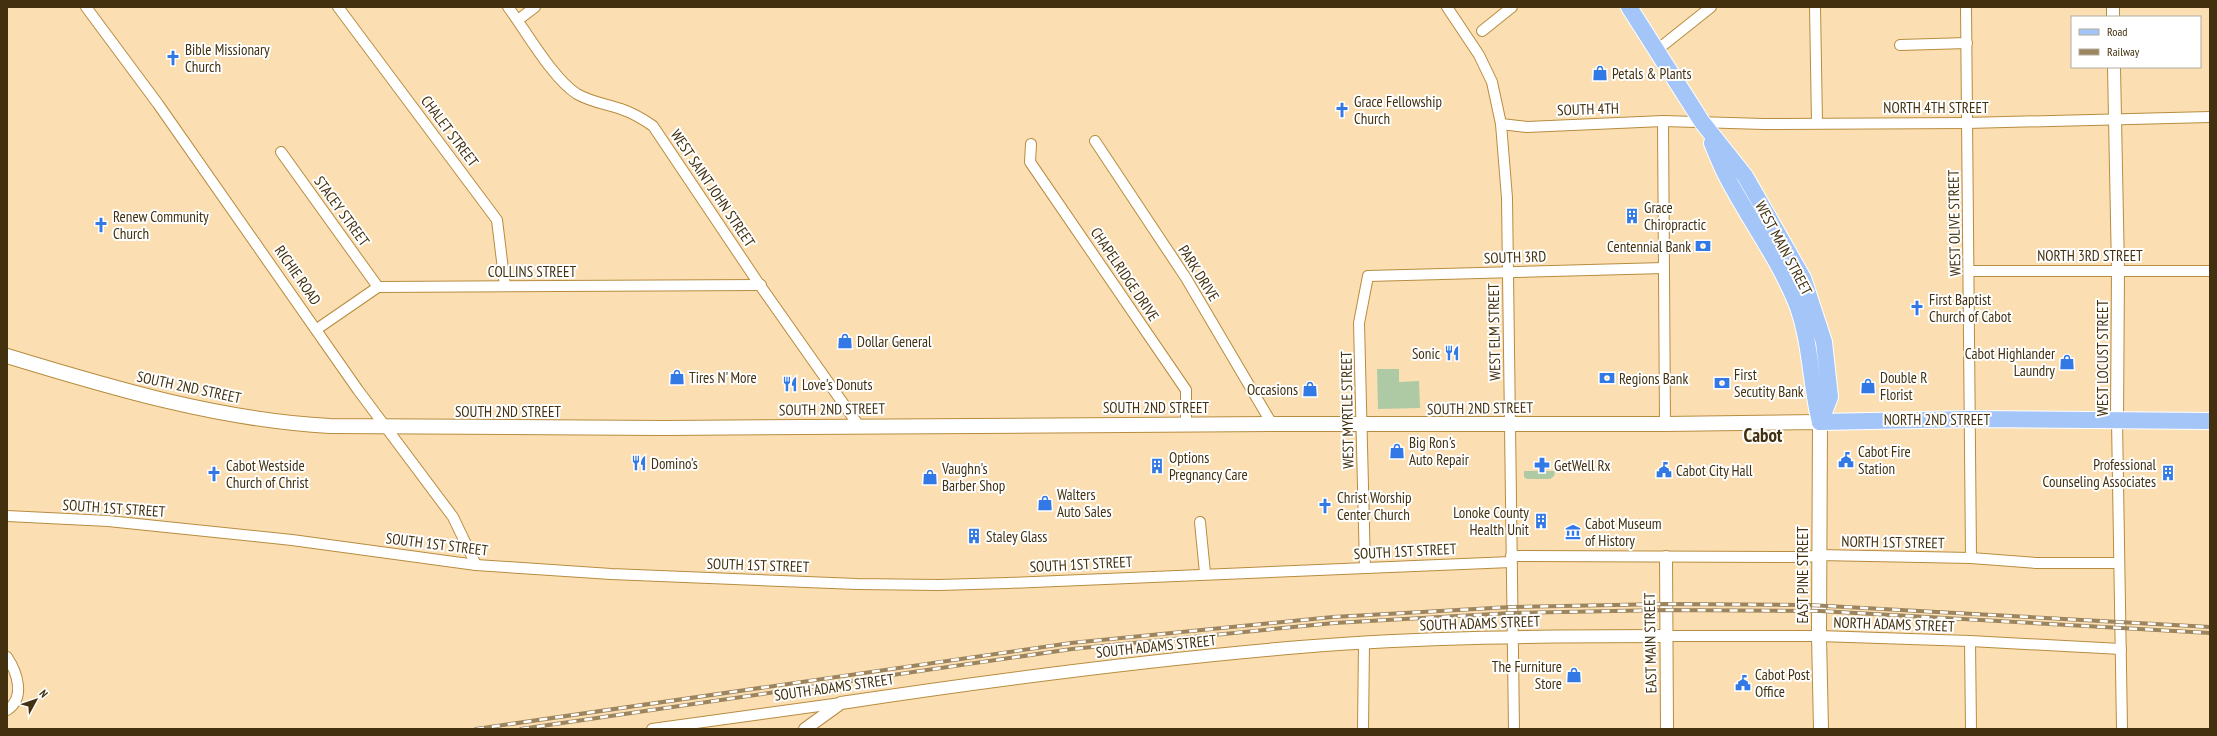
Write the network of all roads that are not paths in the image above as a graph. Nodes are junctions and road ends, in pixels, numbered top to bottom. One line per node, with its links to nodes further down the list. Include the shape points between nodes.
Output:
1 (86, 7): 36 (street, RICHIE ROAD)
2 (338, 7): 34 (street, CHALET STREET, via 497,220)
3 (508, 7): 11 (street, WEST SAINT JOHN STREET)
4 (535, 7): 11 (street)
5 (1447, 7): 23 (street, WEST ELM STREET, via 1479,55 1492,82)
6 (1512, 7): 12 (street)
7 (1629, 7): 15 (main road, WEST MAIN STREET)
8 (1711, 7): 15 (street)
9 (1815, 7): 21 (street)
10 (1966, 7): 13 (street, WEST OLIVE STREET)
11 (518, 20): 33 (street, WEST SAINT JOHN STREET, via 560,78 577,94 640,117 653,126)
12 (1482, 32)
13 (1967, 43): 14 (street); 22 (street, WEST OLIVE STREET)
14 (1900, 45)
15 (1657, 50): 20 (main road, WEST MAIN STREET)
16 (2114, 68): 18 (street, WEST LOCUST STREET)
17 (2210, 117): 18 (street, NORTH 4TH STREET)
18 (2114, 119): 22 (street, NORTH 4TH STREET); 28 (street, WEST LOCUST STREET)
19 (1663, 122): 20 (street, NORTH 4TH STREET); 23 (street, SOUTH 4TH, via 1528,126); 27 (street)
20 (1702, 122): 21 (street, NORTH 4TH STREET); 41 (main road, WEST MAIN STREET, via 1728,179 1778,263 1796,304 1809,351 1814,400)
21 (1817, 123): 22 (street, NORTH 4TH STREET)
22 (1967, 123): 29 (street, WEST OLIVE STREET)
23 (1501, 124): 31 (street, WEST ELM STREET, via 1507,198)
24 (1095, 141): 44 (street, PARK DRIVE, via 1186,278)
25 (1031, 144): 43 (street, CHAPELRIDGE DRIVE, via 1030,162 1186,390)
26 (281, 152): 35 (street, STACEY STREET)
27 (1664, 268): 31 (street, SOUTH 3RD); 45 (street)
28 (2118, 270): 29 (street, NORTH 3RD STREET); 30 (street, NORTH 3RD STREET); 39 (street, WEST LOCUST STREET)
29 (1969, 271): 38 (street, WEST OLIVE STREET)
30 (2210, 271)
31 (1508, 273): 32 (street, SOUTH 3RD); 46 (street, WEST ELM STREET)
32 (1368, 276): 42 (street, WEST MYRTLE STREET, via 1359,323)
33 (761, 285): 34 (street, COLLINS STREET); 47 (street, WEST SAINT JOHN STREET)
34 (505, 286): 35 (street, COLLINS STREET)
35 (378, 287): 36 (street)
36 (317, 329): 48 (street, RICHIE ROAD)
37 (7, 356): 48 (main road, SOUTH 2ND STREET, via 102,385 219,412 297,424)
38 (1970, 419): 39 (main road, NORTH 2ND STREET); 41 (main road, NORTH 2ND STREET); 53 (street, WEST OLIVE STREET)
39 (2117, 420): 40 (main road, NORTH 2ND STREET); 55 (street, WEST LOCUST STREET)
40 (2210, 421)
41 (1820, 422): 45 (main road, NORTH 2ND STREET); 51 (main road, EAST PINE STREET)
42 (1363, 423): 44 (main road, SOUTH 2ND STREET); 46 (main road, SOUTH 2ND STREET); 57 (street, WEST MYRTLE STREET)
43 (1186, 424): 44 (main road, SOUTH 2ND STREET); 47 (main road, SOUTH 2ND STREET)
44 (1272, 424)
45 (1665, 424): 46 (main road, SOUTH 2ND STREET)
46 (1511, 425): 54 (street, WEST ELM STREET)
47 (859, 426): 48 (main road, SOUTH 2ND STREET)
48 (386, 427): 56 (street, RICHIE ROAD, via 453,517)
49 (7, 516): 56 (street, SOUTH 1ST STREET, via 108,521 292,540)
50 (1200, 522): 58 (street)
51 (1819, 555): 52 (street, NORTH 1ST STREET); 53 (street, NORTH 1ST STREET); 61 (main road, EAST PINE STREET)
52 (1666, 557): 54 (street, SOUTH 1ST STREET); 60 (street, EAST MAIN STREET)
53 (1971, 558): 55 (street, NORTH 1ST STREET, via 2036,563)
54 (1511, 559): 57 (street, SOUTH 1ST STREET); 59 (street, WEST ELM STREET)
55 (2119, 563): 64 (street, WEST LOCUST STREET)
56 (476, 565): 58 (street, SOUTH 1ST STREET, via 635,575 938,585)
57 (1365, 568): 58 (street, SOUTH 1ST STREET)
58 (1205, 573)
59 (1512, 636): 60 (street, SOUTH ADAMS STREET); 63 (street, SOUTH ADAMS STREET); 71 (street, WEST ELM STREET)
60 (1666, 636): 61 (street, NORTH ADAMS STREET); 72 (street, EAST MAIN STREET)
61 (1819, 636): 62 (street, NORTH ADAMS STREET); 73 (main road, EAST PINE STREET)
62 (1970, 641): 64 (street, NORTH ADAMS STREET); 74 (street)
63 (1364, 644): 66 (street, SOUTH ADAMS STREET, via 1300,647 1152,662); 70 (street)
64 (2121, 649): 75 (street, WEST LOCUST STREET)
65 (7, 657): 67 (street, via 15,668 20,690)
66 (841, 703): 68 (street, SOUTH ADAMS STREET); 69 (street)
67 (7, 710)
68 (652, 729)
69 (805, 729)
70 (1364, 729)
71 (1514, 729)
72 (1667, 729)
73 (1822, 729)
74 (1971, 729)
75 (2122, 729)

